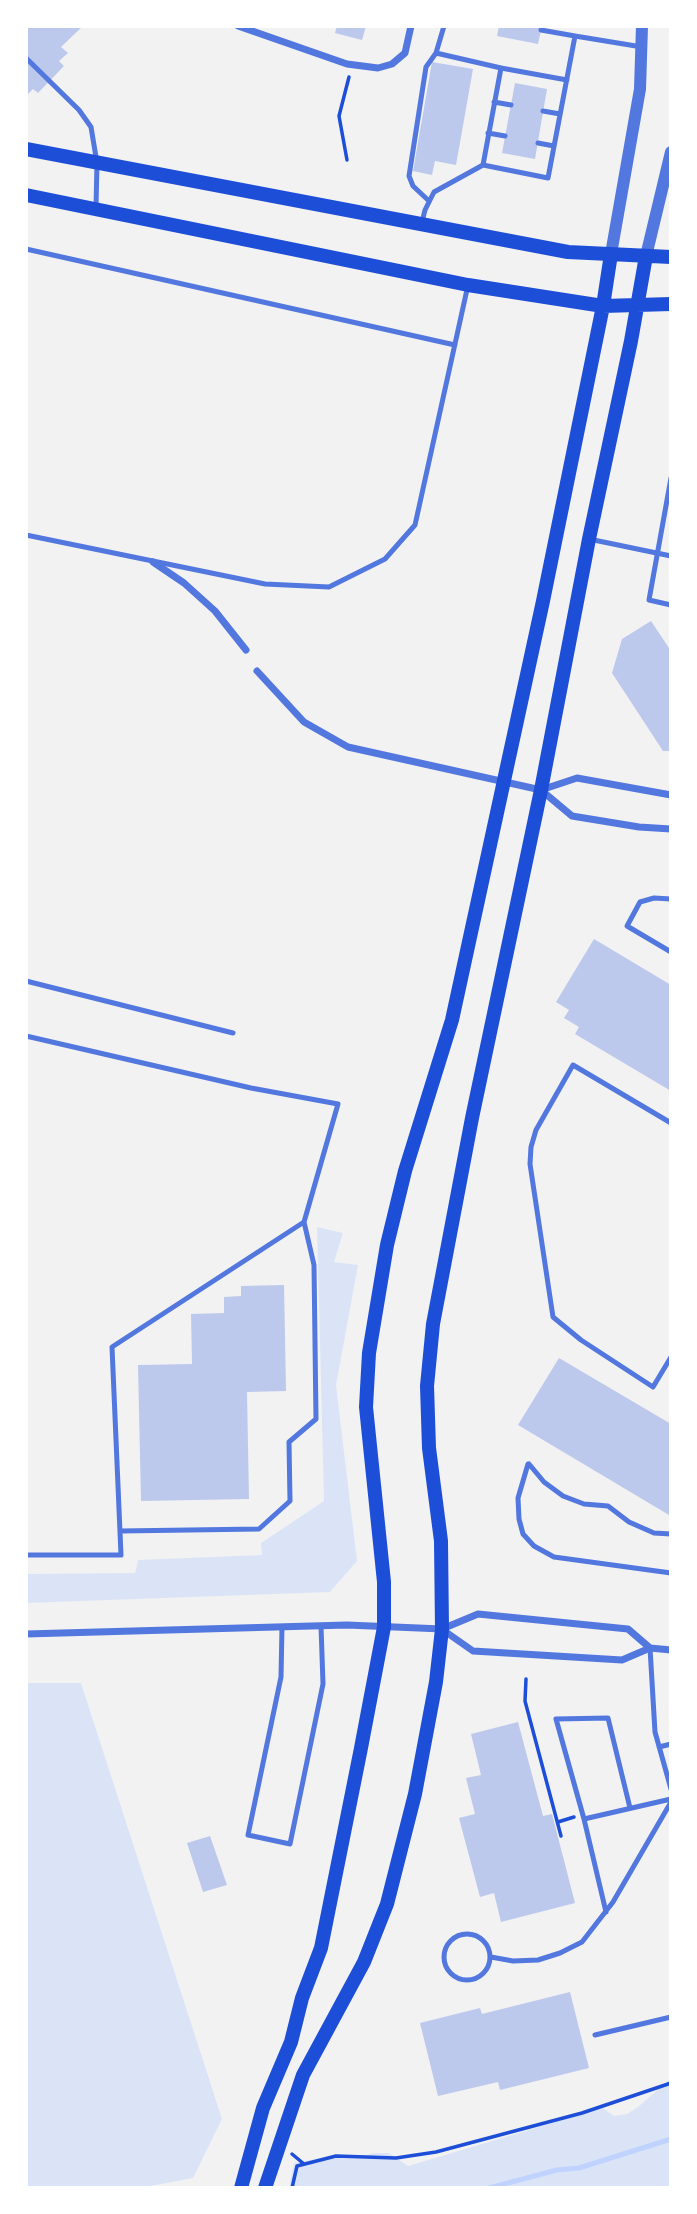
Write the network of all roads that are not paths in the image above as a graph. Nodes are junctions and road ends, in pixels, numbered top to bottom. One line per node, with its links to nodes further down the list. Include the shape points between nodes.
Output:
1 (238, 26): 2 (street, via 352,65 378,68 405,53)
2 (411, 26)
3 (444, 26): 8 (lane)
4 (642, 26): 7 (street)
5 (541, 30): 6 (lane)
6 (575, 36): 7 (lane); 11 (lane)
7 (642, 47): 29 (street, via 640,89)
8 (436, 53): 10 (lane); 25 (lane, via 426,67 409,176)
9 (26, 58): 22 (lane, via 91,127)
10 (501, 68): 11 (lane); 12 (lane)
11 (567, 80): 15 (lane)
12 (494, 102): 13 (lane); 16 (lane)
13 (511, 105)
14 (543, 111): 15 (lane)
15 (560, 114): 19 (lane)
16 (488, 133): 17 (lane); 23 (lane)
17 (505, 136)
18 (538, 142): 19 (lane)
19 (554, 146): 23 (lane, via 548,178)
20 (26, 149): 22 (main road)
21 (671, 152): 30 (street)
22 (97, 163): 26 (lane); 27 (main road)
23 (483, 165): 25 (lane, via 433,192)
24 (26, 195): 26 (main road)
25 (429, 201): 27 (lane)
26 (96, 210): 32 (main road)
27 (422, 225): 29 (main road, via 568,251)
28 (26, 249): 36 (lane)
29 (611, 254): 30 (main road); 34 (main road)
30 (646, 256): 31 (main road); 35 (main road)
31 (671, 257)
32 (468, 285): 34 (main road); 36 (lane)
33 (671, 304): 35 (main road)
34 (603, 306): 35 (main road); 46 (main road, via 544,601)
35 (636, 306): 39 (main road)
36 (456, 345): 42 (lane, via 415,525 385,559 329,587 265,584)
37 (671, 478): 40 (lane)
38 (26, 536): 42 (lane)
39 (589, 539): 40 (lane); 47 (main road)
40 (657, 553): 41 (lane); 43 (lane, via 649,600)
41 (671, 556)
42 (153, 562): 44 (street, via 215,611)
43 (671, 605)
44 (246, 650)
45 (257, 671): 46 (street, via 304,722 348,747)
46 (502, 782): 47 (street); 64 (main road, via 452,1020 387,1245 369,1353 366,1407 384,1582)
47 (541, 790): 48 (street, via 576,778); 49 (street, via 572,816); 65 (main road, via 433,1324 427,1411 441,1541)
48 (671, 795)
49 (671, 829)
50 (671, 899): 51 (lane, via 640,902 627,926)
51 (671, 952)
52 (26, 981): 53 (lane)
53 (233, 1033)
54 (26, 1036): 56 (lane, via 338,1104)
55 (671, 1123): 57 (lane, via 573,1065 536,1130 530,1164 553,1317 653,1387)
56 (304, 1222): 58 (lane, via 112,1347); 58 (lane, via 314,1265 316,1419 289,1442 290,1501 258,1529)
57 (671, 1357)
58 (120, 1531): 60 (lane, via 121,1555)
59 (671, 1534): 61 (lane, via 654,1533 629,1522 608,1506 563,1496 528,1464 518,1498 519,1519 523,1534 534,1546 554,1557)
60 (26, 1555)
61 (671, 1573)
62 (321, 1626): 63 (street); 63 (lane, via 323,1684 290,1843 248,1835 281,1677); 64 (street)
63 (282, 1627): 66 (street)
64 (384, 1627): 65 (street); 80 (main road, via 321,1948 291,2042 263,2108)
65 (442, 1629): 67 (street, via 473,1651 622,1660); 67 (street, via 478,1614 628,1629); 79 (main road, via 415,1794 387,1904 364,1962 303,2076)
66 (26, 1634)
67 (650, 1648): 68 (street); 70 (lane)
68 (671, 1650)
69 (671, 1744): 70 (lane)
70 (659, 1747): 71 (lane)
71 (671, 1789)
72 (671, 1801): 73 (lane); 75 (lane)
73 (630, 1808): 74 (lane); 74 (lane, via 608,1718 556,1719)
74 (584, 1819): 75 (lane)
75 (606, 1912): 76 (lane, via 582,1942 561,1953 538,1960)
76 (491, 1957): 76 (lane, via 484,1940 460,1934 446,1945 444,1964 457,1978 475,1979 489,1966)
77 (671, 2017): 78 (lane)
78 (595, 2035)
79 (265, 2187)
80 (241, 2188)

